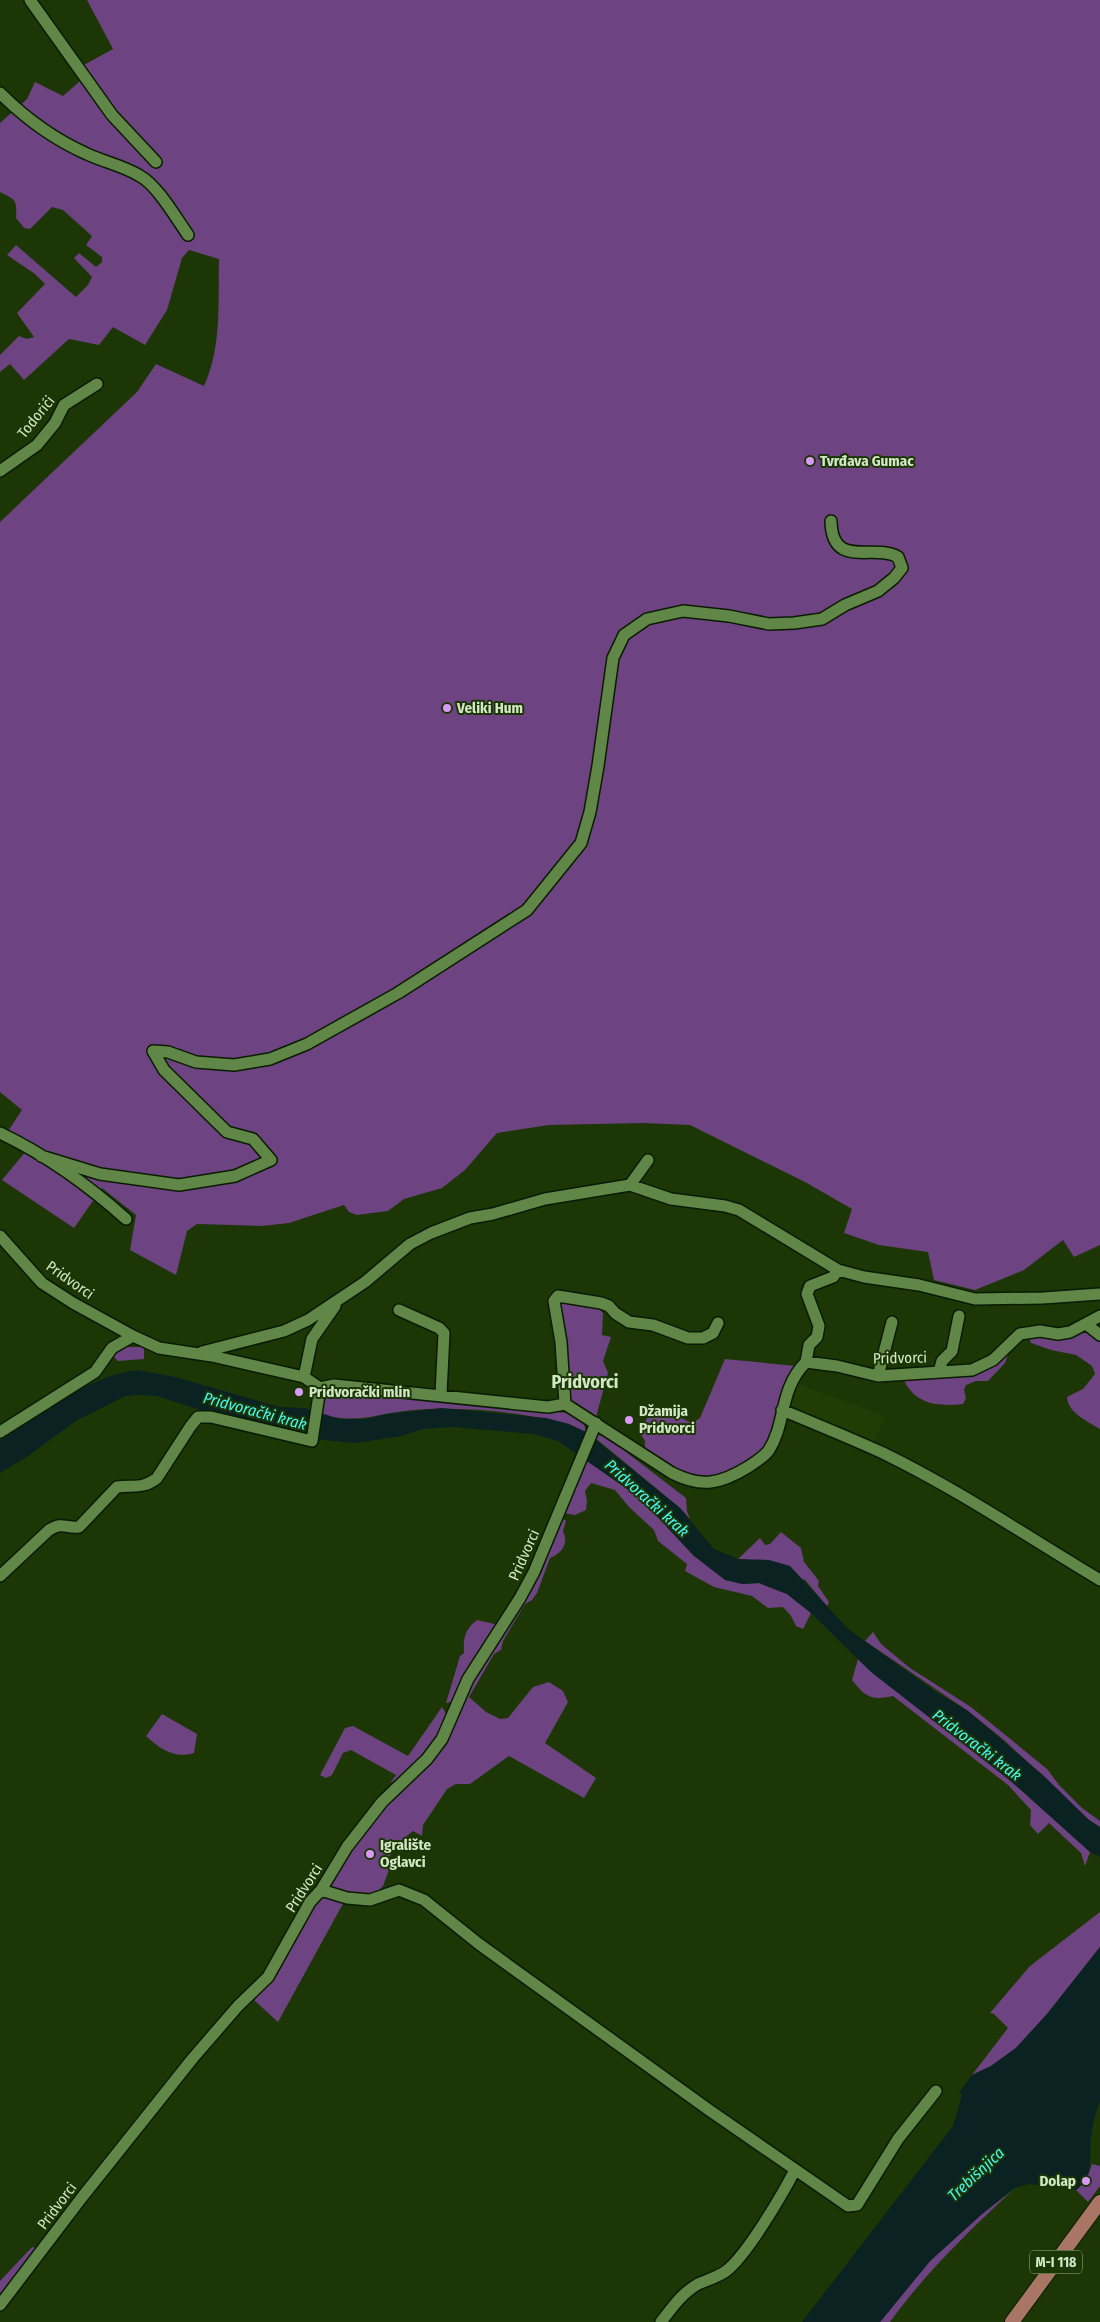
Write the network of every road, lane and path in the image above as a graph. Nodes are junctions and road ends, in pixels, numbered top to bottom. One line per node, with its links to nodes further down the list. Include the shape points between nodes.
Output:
1 (30, 0): 3 (street, via 112,115)
2 (0, 93): 4 (street, via 24,117 59,141 141,176 158,193)
3 (156, 162)
4 (188, 235)
5 (97, 384): 6 (street, Todorići, via 64,405 37,445)
6 (0, 471)
7 (831, 521): 9 (street, via 831,534 850,553 890,553 898,557 902,568 878,590 822,619 769,624 683,611 647,619 624,635 613,658 598,766 581,843 527,910 398,993 307,1044 270,1060 234,1065 196,1062 168,1052 152,1051 164,1070 220,1126 227,1132 253,1140 271,1160 235,1176 179,1185 100,1174)
8 (0, 1133): 9 (street)
9 (42, 1156): 12 (street, via 95,1192)
10 (648, 1160): 11 (street)
11 (630, 1185): 14 (street, via 671,1199 739,1210); 16 (street, Pridvorci, via 545,1199 470,1218 431,1233 410,1244)
12 (126, 1219)
13 (0, 1236): 24 (street, Pridvorci, via 42,1283)
14 (838, 1270): 15 (street, via 975,1298); 26 (street, via 833,1277 810,1286 807,1294 819,1326 817,1336 809,1346)
15 (1100, 1294)
16 (338, 1302): 25 (street, Pridvorci, via 284,1331); 29 (street, via 312,1339)
17 (399, 1310): 31 (street, via 444,1333)
18 (959, 1316): 27 (street, via 952,1351 942,1361)
19 (1100, 1316): 22 (street, Pridvorci)
20 (892, 1322): 28 (street)
21 (718, 1323): 32 (street, via 713,1333 703,1338 688,1338 653,1325 629,1322 602,1303 558,1296 554,1301 561,1342)
22 (1086, 1324): 23 (street); 27 (street, Pridvorci, via 1058,1334 1040,1331 1020,1334 982,1366 972,1370)
23 (1100, 1335)
24 (133, 1336): 25 (street, Pridvorci, via 159,1348); 35 (street, via 112,1348 95,1372)
25 (196, 1354): 29 (street, Pridvorci)
26 (806, 1362): 28 (street, Pridvorci); 33 (street, via 789,1386)
27 (939, 1372): 28 (street, Pridvorci)
28 (878, 1376)
29 (304, 1377): 30 (street, Pridvorci)
30 (320, 1388): 31 (street, via 334,1385); 36 (street, via 312,1441 211,1417 198,1417 151,1483 143,1487 117,1487 79,1527 57,1525)
31 (441, 1394): 32 (street, via 548,1407)
32 (565, 1404): 34 (street)
33 (782, 1410): 34 (street, via 768,1452 737,1474 712,1483 672,1473); 37 (street, via 883,1454 943,1485)
34 (596, 1422): 38 (street, Pridvorci, via 534,1572 516,1606 468,1679 442,1740 382,1802 347,1847)
35 (0, 1432)
36 (0, 1576)
37 (1100, 1580)
38 (321, 1890): 40 (street, via 347,1898 370,1900 398,1890 424,1900 487,1950); 42 (street, Pridvorci, via 310,1902 268,1977 193,2058)
39 (936, 2091): 40 (street, via 898,2139 856,2205 848,2206)
40 (795, 2170): 43 (street, via 743,2252 726,2271 682,2296)
41 (1100, 2202): 44 (main road, M-I 118)
42 (0, 2305)
43 (661, 2322)
44 (1012, 2322)

